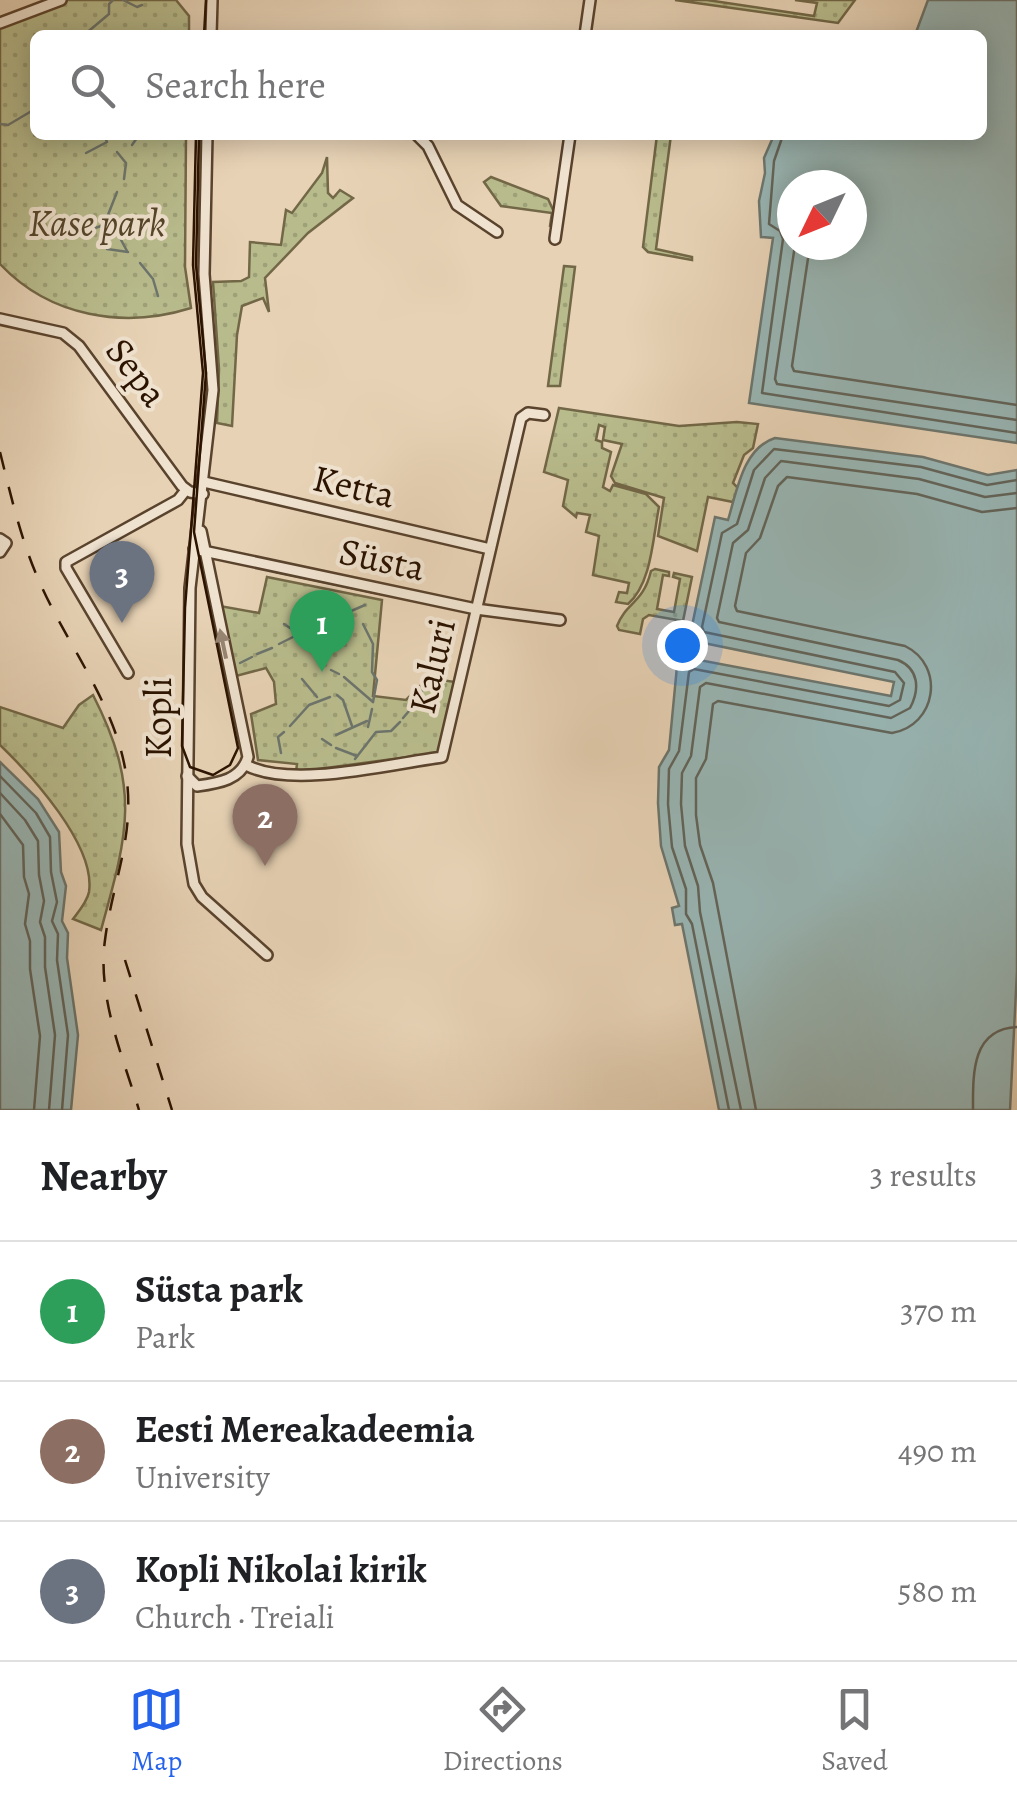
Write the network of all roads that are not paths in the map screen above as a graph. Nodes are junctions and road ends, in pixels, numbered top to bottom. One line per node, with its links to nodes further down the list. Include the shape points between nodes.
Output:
1 (61, 0): 4 (street)
2 (212, 0): 5 (street)
3 (590, 0): 6 (street)
4 (0, 23)
5 (211, 30)
6 (586, 30)
7 (207, 140): 14 (street, Kopli, via 205,295 213,390)
8 (422, 140): 10 (street, via 457,205)
9 (569, 140): 11 (street)
10 (498, 232)
11 (555, 239)
12 (0, 319): 15 (street, Sepa, via 63,332 79,346)
13 (544, 415): 18 (street, Kaluri, via 520,418)
14 (204, 482): 16 (street, Kopli); 18 (street, Ketta)
15 (186, 490): 16 (street); 23 (street, via 70,558 66,568)
16 (202, 494): 19 (street, Kopli)
17 (0, 539): 20 (street, via 6,543)
18 (490, 549): 21 (street, Kaluri)
19 (200, 551): 21 (street, Süsta); 24 (street, Kopli, one-way to 19, via 248,746); 25 (street, Kopli, via 189,612)
20 (0, 552)
21 (476, 609): 22 (street, Süsta); 24 (street, Kaluri, via 442,757 304,776 270,775)
22 (560, 620)
23 (128, 673)
24 (246, 765): 26 (street, Kopli, via 230,779)
25 (187, 776): 26 (street, Kopli); 27 (street)
26 (204, 785): 27 (street, via 191,797)
27 (187, 818): 28 (street, via 194,884)
28 (267, 955)

